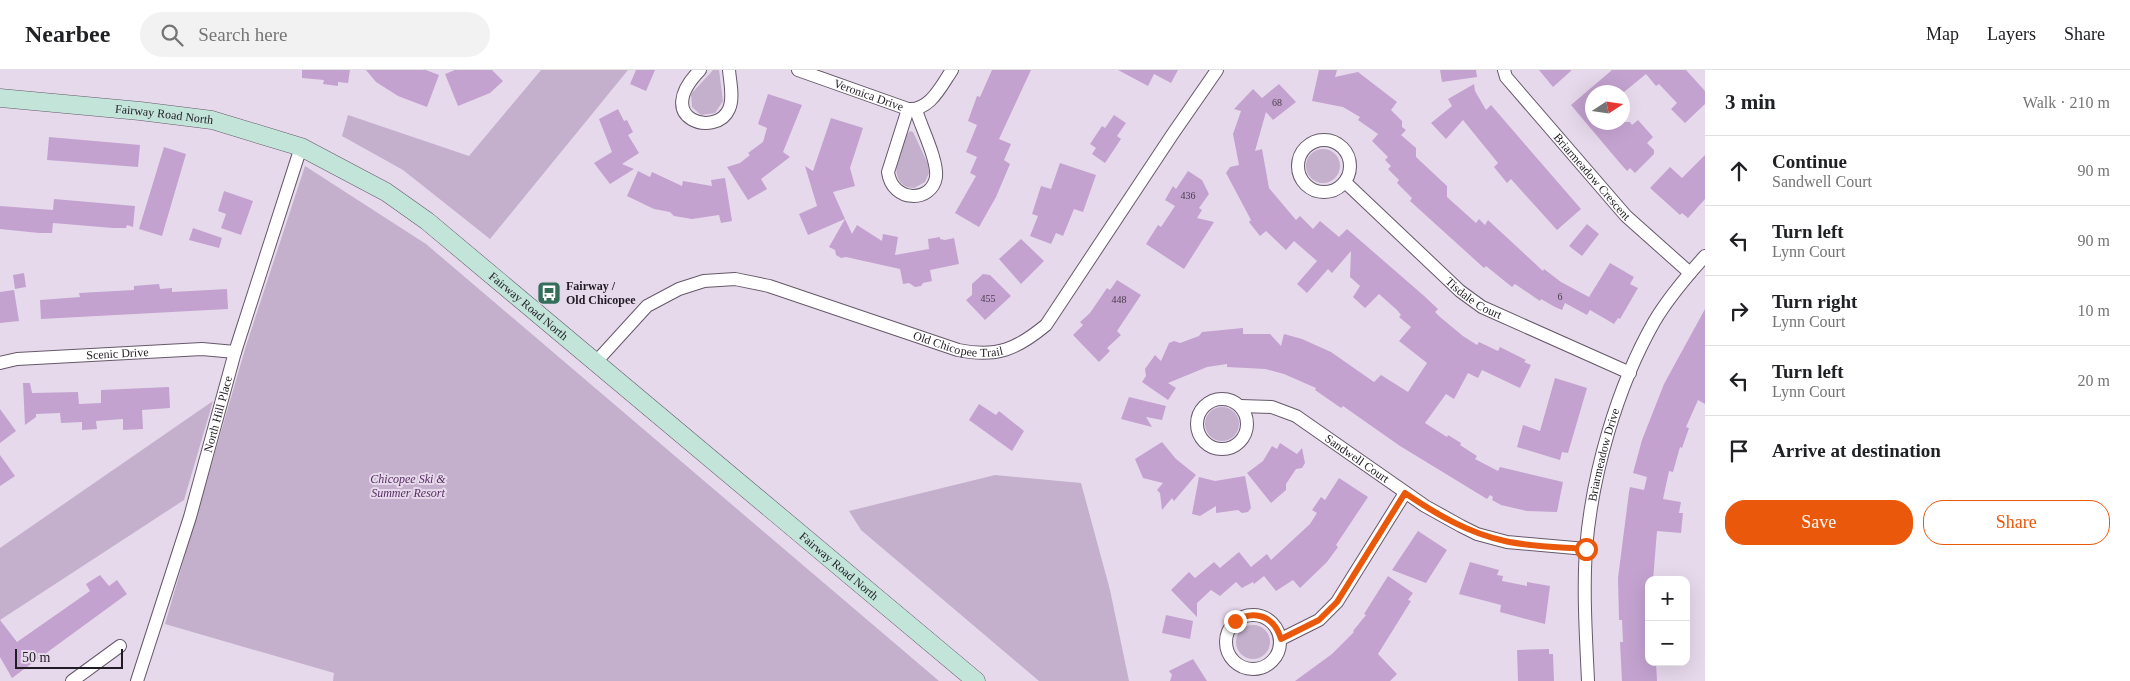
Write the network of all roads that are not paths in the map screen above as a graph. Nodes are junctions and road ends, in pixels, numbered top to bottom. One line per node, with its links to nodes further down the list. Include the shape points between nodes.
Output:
1 (700, 70): 2 (street, via 684,89 682,105 692,120 705,124 719,120 729,110)
2 (729, 70)
3 (798, 70): 8 (street, Veronica Drive)
4 (952, 70): 8 (street, Veronica Drive, via 925,106)
5 (1218, 70): 15 (street, Old Chicopee Trail, via 1046,325 1024,343 999,352 977,354 958,350 769,286 735,279 704,281 679,289 647,306)
6 (1504, 70): 12 (street, Briarmeadow Crescent, via 1506,77 1626,216)
7 (0, 98): 9 (main road, Fairway Road North, via 212,120)
8 (912, 110): 8 (street, via 888,172 896,191 909,196 923,193 936,178 935,165)
9 (301, 147): 13 (street, North Hill Place); 15 (main road, Fairway Road North, via 386,192 427,221)
10 (1345, 182): 10 (street, via 1349,174 1349,157 1338,143 1321,139 1300,154 1297,171 1306,186 1322,193 1330,192); 16 (street, Tisdale Court, via 1460,291 1482,307)
11 (1705, 256): 12 (street, Briarmeadow Drive)
12 (1690, 273): 16 (street, Briarmeadow Drive, via 1655,321)
13 (235, 352): 14 (street, Scenic Drive, via 202,349 17,359); 23 (street, North Hill Place, via 190,517)
14 (0, 363)
15 (595, 363): 24 (main road, Fairway Road North)
16 (1630, 373): 19 (street, Briarmeadow Drive, via 1609,432 1593,496)
17 (1240, 406): 17 (street, Sandwell Court, via 1225,399 1209,402 1202,408 1198,431 1208,445 1223,449 1244,437 1247,421); 18 (street, Sandwell Court, via 1272,407 1296,416)
18 (1405, 493): 19 (street, Sandwell Court, via 1478,534 1507,542); 20 (street, via 1337,602 1319,620)
19 (1586, 549): 25 (street, Briarmeadow Drive)
20 (1281, 639): 20 (street, via 1274,623 1250,614 1235,621 1226,645 1235,662 1243,667 1262,668 1276,657)
21 (120, 646): 22 (street)
22 (72, 681)
23 (137, 681)
24 (976, 681)
25 (1588, 681)

